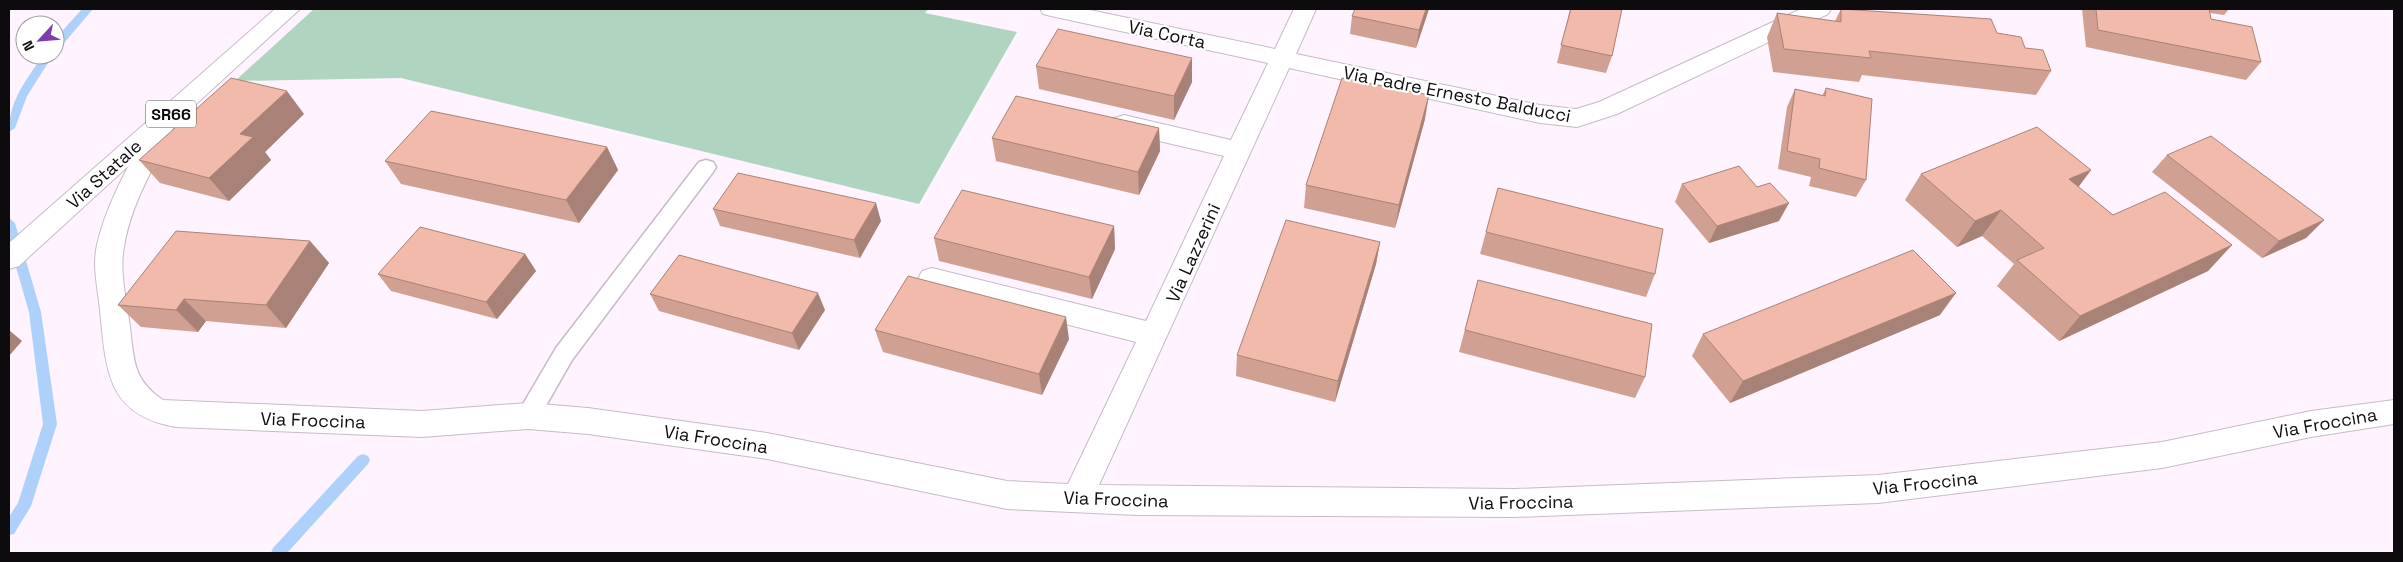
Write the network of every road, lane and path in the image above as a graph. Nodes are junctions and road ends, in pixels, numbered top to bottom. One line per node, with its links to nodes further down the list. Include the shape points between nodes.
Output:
1 (289, 9): 7 (street, Via Statale / SR66)
2 (1051, 9): 5 (street, Via Corta)
3 (1305, 9): 5 (street, Via Lazzerini)
4 (1820, 9): 5 (street, Via Padre Ernesto Balducci, via 1608,108 1577,118 1540,114)
5 (1282, 59): 8 (street, Via Lazzerini)
6 (1104, 119): 8 (street)
7 (165, 120): 10 (street, Via Statale / SR66); 14 (street, Via Froccina, via 120,211 108,267 119,355 127,384 142,401 157,411 422,424)
8 (1239, 151): 12 (street, Via Lazzerini)
9 (706, 167): 14 (lane, via 564,354)
10 (9, 259)
11 (932, 279): 12 (street)
12 (1155, 336): 15 (street, Via Lazzerini)
13 (2394, 412): 15 (street, Via Froccina, via 2311,424 2162,455 1878,489 1515,503 1137,501)
14 (528, 416): 15 (street, Via Froccina, via 644,428 767,446 1006,495)
15 (1078, 497)

